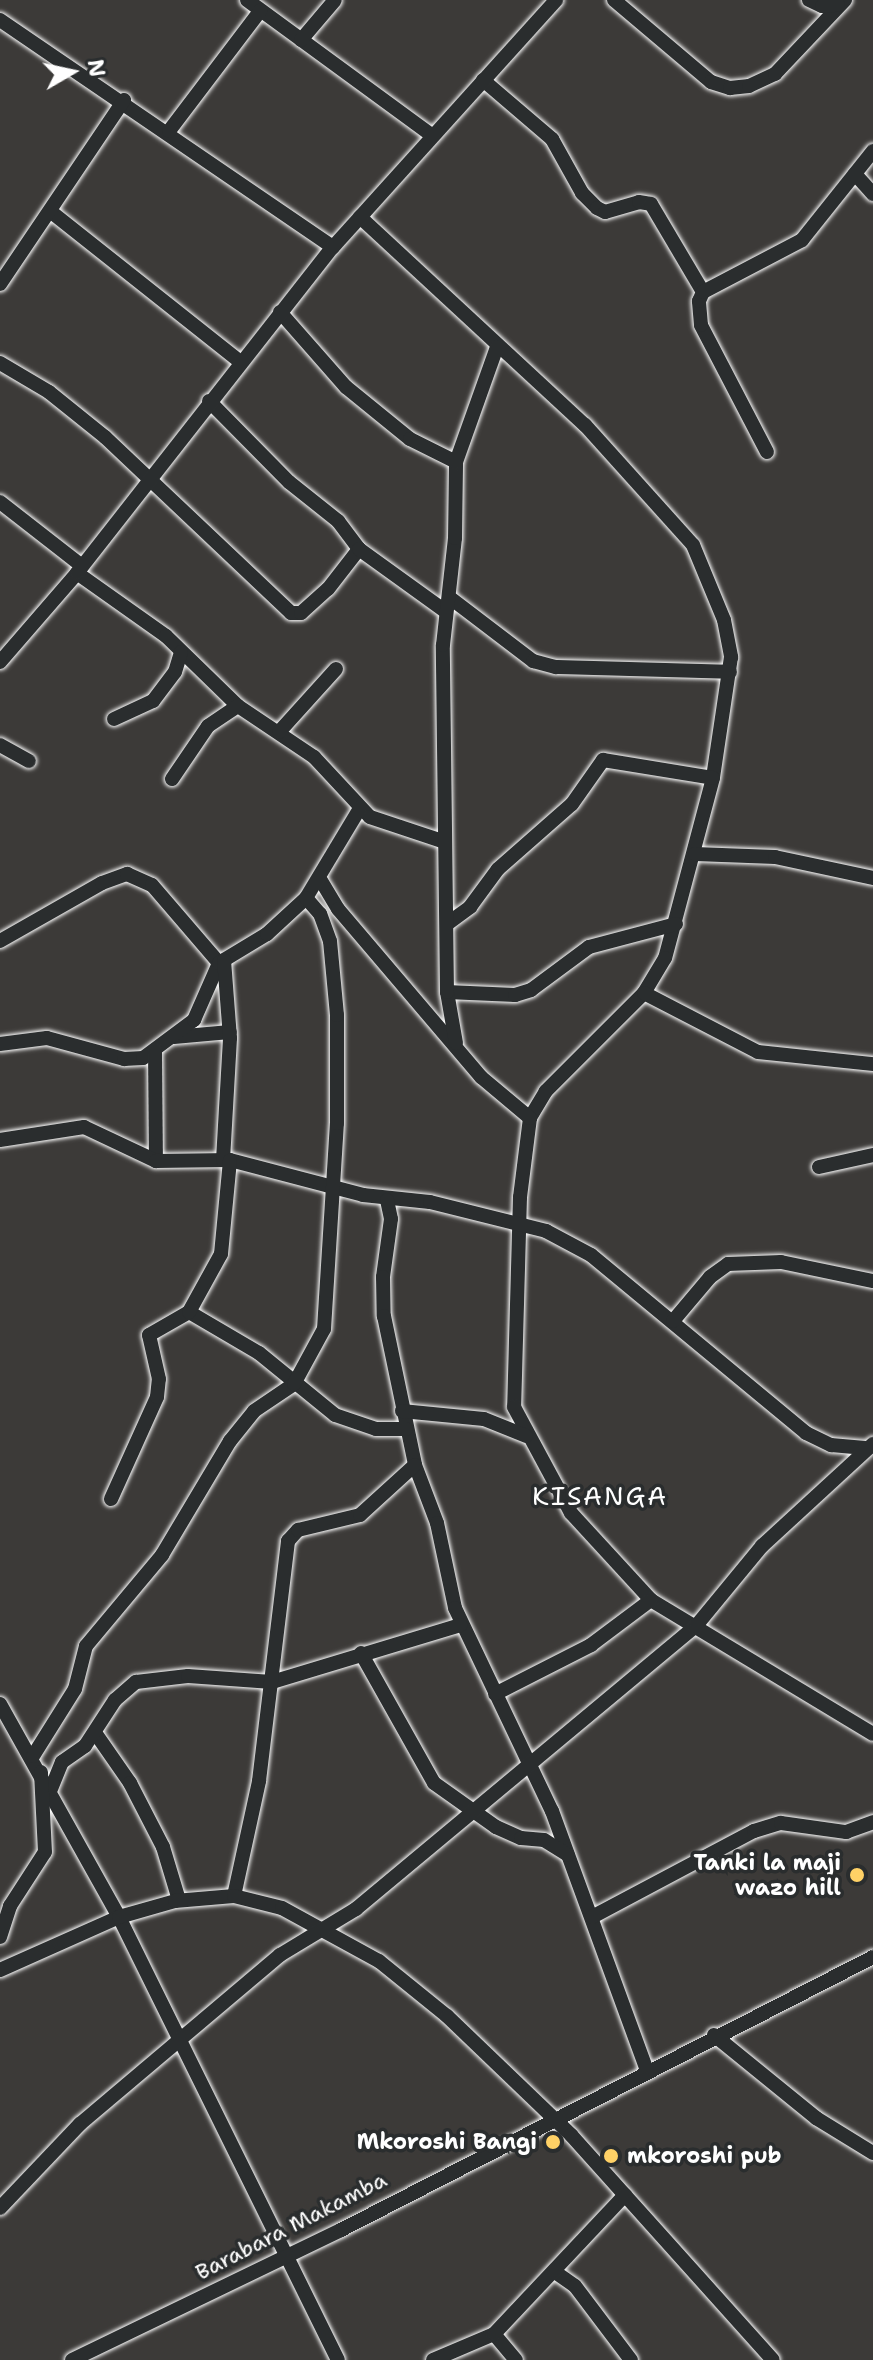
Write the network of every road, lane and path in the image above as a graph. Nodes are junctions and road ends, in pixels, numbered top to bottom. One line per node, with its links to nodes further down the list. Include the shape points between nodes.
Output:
1 (247, 0): 7 (street)
2 (335, 0): 9 (street)
3 (556, 0): 10 (street)
4 (614, 0): 6 (street, via 711,82 730,88 775,74)
5 (809, 0): 6 (street, via 822,6)
6 (842, 2)
7 (260, 11): 9 (street); 12 (street)
8 (0, 20): 11 (street, via 51,58)
9 (301, 40): 13 (street)
10 (483, 80): 13 (street); 21 (street, via 552,139 582,193 597,208 605,212 639,202 651,204)
11 (124, 100): 12 (street); 17 (street)
12 (169, 131): 19 (street)
13 (430, 134): 18 (street)
14 (873, 151): 15 (street)
15 (855, 174): 16 (street); 21 (street, via 802,240)
16 (873, 194)
17 (50, 211): 20 (street); 24 (street)
18 (360, 217): 19 (street); 23 (street)
19 (333, 247): 22 (street)
20 (0, 284)
21 (703, 292): 27 (street, via 696,310 701,325)
22 (280, 312): 24 (street); 28 (street, via 346,387 410,439)
23 (497, 347): 28 (street); 37 (street, via 585,425 693,545 724,620)
24 (239, 361): 26 (street)
25 (0, 363): 29 (street, via 49,392)
26 (209, 401): 29 (street); 31 (street, via 289,482 338,521)
27 (767, 452)
28 (456, 462): 33 (street)
29 (149, 478): 31 (street, via 291,613 301,613 328,589); 32 (street)
30 (0, 502): 32 (street)
31 (359, 549): 33 (street)
32 (80, 570): 34 (street); 35 (street)
33 (447, 604): 37 (street, via 533,661 556,667); 46 (street)
34 (181, 652): 38 (street); 39 (street, via 166,687 153,701)
35 (0, 662)
36 (336, 669): 40 (street)
37 (730, 672): 43 (street)
38 (238, 706): 40 (street); 44 (street, via 208,726)
39 (114, 719)
40 (279, 732): 45 (street, via 314,757)
41 (0, 745): 42 (street)
42 (29, 761)
43 (713, 778): 47 (street); 51 (street, via 603,760 561,816 498,869 470,907)
44 (172, 779)
45 (360, 808): 46 (street, via 383,824); 49 (street)
46 (442, 841): 51 (street)
47 (695, 854): 48 (street, via 775,857); 52 (street)
48 (873, 878)
49 (320, 879): 50 (street); 59 (street, via 338,909)
50 (306, 898): 54 (street, via 267,934); 69 (street, via 320,914 333,968)
51 (447, 924): 55 (street)
52 (676, 924): 55 (street, via 589,947 531,990 515,995); 56 (street, via 665,958)
53 (0, 941): 54 (street, via 127,874 152,885)
54 (222, 962): 57 (street); 58 (street, via 203,1008)
55 (447, 992): 59 (street)
56 (644, 993): 62 (street, via 758,1052); 63 (street, via 546,1091)
57 (230, 1032): 58 (street); 66 (street)
58 (174, 1037): 61 (street)
59 (456, 1043): 63 (street, via 481,1077)
60 (0, 1044): 61 (street, via 47,1038 136,1059)
61 (155, 1050): 67 (street)
62 (873, 1064)
63 (530, 1118): 71 (street, via 523,1147)
64 (0, 1140): 67 (street, via 84,1127)
65 (873, 1155): 68 (street)
66 (226, 1160): 67 (street); 69 (street); 73 (street, via 221,1254)
67 (156, 1161)
68 (819, 1167)
69 (334, 1185): 70 (street); 75 (street, via 324,1329)
70 (387, 1200): 71 (street, via 430,1202); 76 (street, via 391,1219 384,1316)
71 (520, 1225): 74 (street, via 573,1242); 78 (street, via 520,1309 511,1396)
72 (873, 1281): 74 (street, via 781,1262 744,1261 710,1277)
73 (189, 1312): 75 (street, via 259,1353); 81 (street, via 149,1335 159,1379 157,1397)
74 (673, 1321): 79 (street, via 806,1433 831,1445)
75 (294, 1384): 77 (street, via 352,1423); 91 (street, via 254,1411 162,1555 86,1646 75,1689)
76 (402, 1411): 77 (street); 78 (street, via 484,1419)
77 (406, 1429): 80 (street)
78 (527, 1436): 82 (street, via 571,1513)
79 (871, 1446): 84 (street, via 762,1546)
80 (415, 1465): 83 (street, via 437,1523); 86 (street, via 360,1515 290,1536)
81 (111, 1499)
82 (651, 1600): 84 (street); 87 (street, via 591,1645)
83 (461, 1625): 85 (street); 87 (street)
84 (696, 1626): 90 (street); 92 (street)
85 (361, 1653): 86 (street); 95 (street, via 421,1766 450,1796)
86 (272, 1682): 89 (street, via 188,1676 136,1682 115,1700); 98 (street, via 259,1781)
87 (495, 1694): 92 (street)
88 (0, 1704): 91 (street)
89 (96, 1734): 94 (street, via 62,1762); 99 (street, via 130,1783 163,1847)
90 (873, 1734)
91 (33, 1756): 93 (street)
92 (531, 1763): 95 (street); 97 (street)
93 (41, 1772): 94 (street); 103 (street, via 45,1852 10,1906)
94 (51, 1789): 100 (street)
95 (476, 1809): 97 (street, via 503,1831 544,1840); 102 (street, via 356,1909)
96 (873, 1822): 101 (street, via 846,1832 781,1823 754,1831)
97 (568, 1855): 101 (street)
98 (234, 1896): 99 (street); 102 (street, via 282,1908)
99 (179, 1900): 100 (street)
100 (119, 1917): 105 (street); 107 (street)
101 (592, 1917): 108 (street)
102 (319, 1932): 107 (street, via 280,1955); 109 (street, via 405,1980)
103 (0, 1937)
104 (873, 1957): 106 (street, Barabara Makamba)
105 (0, 1970)
106 (714, 2035): 108 (street, Barabara Makamba); 110 (street, via 826,2126)
107 (178, 2044): 112 (street, via 80,2124); 113 (street)
108 (647, 2070): 109 (street, Barabara Makamba)
109 (555, 2120): 111 (street); 113 (street, Barabara Makamba)
110 (873, 2153)
111 (625, 2195): 114 (street); 122 (street)
112 (0, 2208)
113 (284, 2256): 116 (street, Barabara Makamba); 118 (street)
114 (555, 2272): 115 (street); 121 (street, via 585,2298)
115 (494, 2334): 119 (street); 120 (street)
116 (96, 2355): 117 (street, Barabara Makamba)
117 (72, 2360)
118 (338, 2360)
119 (433, 2360)
120 (516, 2360)
121 (631, 2360)
122 (773, 2360)

